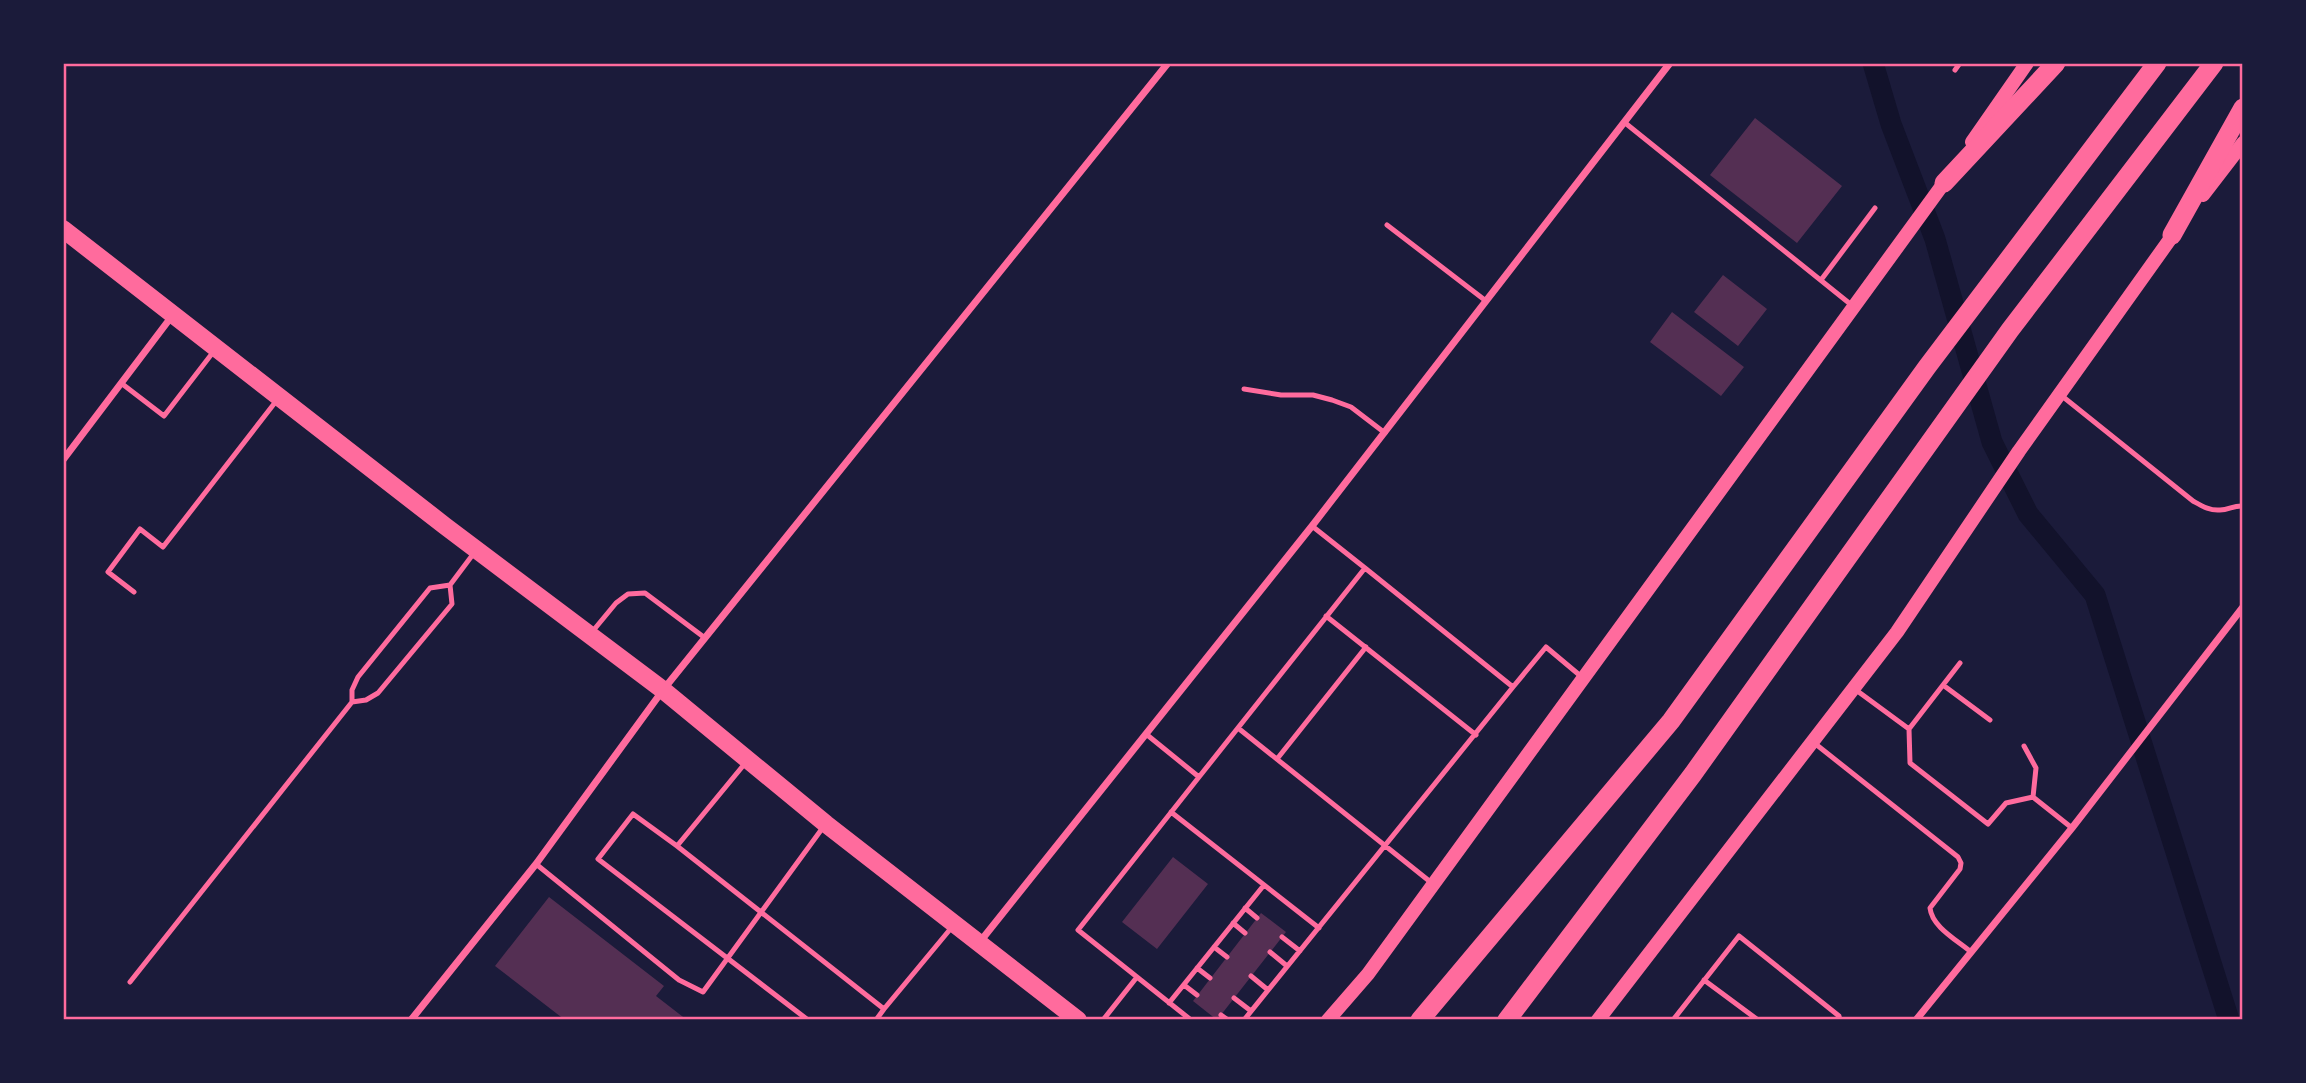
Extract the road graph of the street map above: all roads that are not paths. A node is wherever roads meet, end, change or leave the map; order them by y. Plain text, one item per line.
1 (1168, 63) edge
2 (1670, 63) edge
3 (1960, 63) edge
4 (2027, 63) edge
5 (2056, 63) edge
6 (2157, 63) edge
7 (2214, 63) edge
8 (1955, 70) dead end
9 (2243, 108) edge
10 (1625, 122) junction
11 (2243, 143) edge
12 (1944, 183) junction
13 (1875, 208) dead end
14 (1387, 225) dead end
15 (63, 229) edge
16 (2172, 235) junction
17 (1821, 280) junction
18 (1486, 301) junction
19 (1854, 307) junction
20 (173, 315) junction
21 (216, 349) junction
22 (121, 383) junction
23 (1244, 389) dead end
24 (2059, 394) junction
25 (279, 398) junction
26 (1385, 433) junction
27 (63, 460) edge
28 (2243, 506) edge
29 (1312, 526) junction
30 (477, 550) junction
31 (1364, 568) junction
32 (450, 585) junction
33 (134, 592) dead end
34 (2243, 607) edge
35 (1326, 616) junction
36 (590, 635) junction
37 (705, 638) junction
38 (1366, 647) junction
39 (1960, 663) dead end
40 (1583, 678) junction
41 (1943, 685) junction
42 (1513, 687) junction
43 (1854, 688) junction
44 (663, 690) junction
45 (352, 702) junction
46 (1990, 720) dead end
47 (1238, 728) junction
48 (1909, 729) junction
49 (1146, 734) junction
50 (1476, 735) junction
51 (1812, 742) junction
52 (2024, 746) dead end
53 (1277, 759) junction
54 (748, 760) junction
55 (1199, 777) junction
56 (2033, 797) junction
57 (1171, 812) junction
58 (826, 824) junction
59 (2072, 828) junction
60 (677, 846) junction
61 (1386, 846) junction
62 (536, 864) junction
63 (1433, 884) junction
64 (1264, 885) junction
65 (1245, 908) junction
66 (762, 912) junction
67 (1257, 918) dead end
68 (1233, 923) junction
69 (954, 924) junction
70 (1319, 928) junction
71 (1245, 933) dead end
72 (1282, 937) dead end
73 (979, 943) junction
74 (1214, 947) junction
75 (1300, 951) junction
76 (1270, 952) dead end
77 (1971, 952) junction
78 (1227, 957) dead end
79 (728, 958) junction
80 (1287, 966) junction
81 (1197, 968) junction
82 (1251, 976) dead end
83 (1137, 977) junction
84 (1210, 978) dead end
85 (1704, 980) junction
86 (130, 982) dead end
87 (1184, 985) junction
88 (1268, 990) junction
89 (1197, 995) dead end
90 (1234, 998) dead end
91 (1169, 1003) junction
92 (884, 1009) junction
93 (1251, 1011) junction
94 (1221, 1015) dead end
95 (411, 1020) edge
96 (808, 1020) edge
97 (876, 1020) edge
98 (1078, 1020) edge
99 (1103, 1020) edge
100 (1191, 1020) edge
101 (1228, 1020) edge
102 (1244, 1020) edge
103 (1328, 1020) edge
104 (1420, 1020) edge
105 (1507, 1020) edge
106 (1598, 1020) edge
107 (1673, 1020) edge
108 (1758, 1020) edge
109 (1840, 1020) edge
110 (1916, 1020) edge

1 - 37 street
2 - 10 street
3 - 8 lane
4 - 12 main road
5 - 12 highway
6 - 104 highway
7 - 105 highway
9 - 16 highway
10 - 17 lane
10 - 18 street
11 - 16 main road
12 - 19 main road
13 - 17 lane
14 - 18 lane
15 - 20 main road
16 - 24 main road
17 - 19 lane
18 - 26 street
19 - 40 main road
20 - 21 main road
20 - 22 street
21 - 22 lane
21 - 25 main road
22 - 27 street
23 - 26 lane
24 - 28 lane
24 - 43 main road
25 - 30 main road
25 - 33 lane
26 - 29 street
29 - 31 lane
29 - 49 street
30 - 32 lane
30 - 36 main road
31 - 35 lane
31 - 42 lane
32 - 45 lane
32 - 45 lane
34 - 59 street
35 - 38 lane
35 - 47 lane
36 - 37 lane
36 - 44 main road
37 - 44 street
38 - 50 lane
38 - 53 lane
39 - 41 lane
40 - 42 lane
40 - 63 main road
41 - 46 lane
41 - 48 lane
42 - 50 lane
43 - 48 lane
43 - 51 main road
44 - 54 main road
44 - 62 street
45 - 86 lane
47 - 53 lane
47 - 55 lane
48 - 56 lane
49 - 55 lane
49 - 73 street
50 - 61 lane
51 - 77 lane
51 - 106 main road
52 - 56 lane
53 - 61 lane
54 - 58 main road
54 - 60 lane
55 - 57 lane
56 - 59 lane
57 - 64 lane
57 - 83 lane
58 - 66 lane
58 - 69 main road
59 - 77 street
60 - 66 lane
60 - 79 lane
61 - 63 lane
61 - 70 lane
62 - 79 lane
62 - 95 street
63 - 103 main road
64 - 65 lane
64 - 70 lane
65 - 67 lane
65 - 68 lane
66 - 79 lane
66 - 92 lane
68 - 71 lane
68 - 74 lane
69 - 73 main road
69 - 92 lane
70 - 75 lane
72 - 75 lane
73 - 98 main road
74 - 78 lane
74 - 81 lane
75 - 80 lane
76 - 80 lane
77 - 110 street
79 - 96 lane
80 - 88 lane
81 - 84 lane
81 - 87 lane
82 - 88 lane
83 - 91 lane
83 - 99 lane
85 - 107 lane
85 - 108 lane
85 - 109 lane
87 - 89 lane
87 - 91 lane
88 - 93 lane
90 - 93 lane
91 - 100 lane
92 - 97 lane
93 - 102 lane
94 - 101 lane

